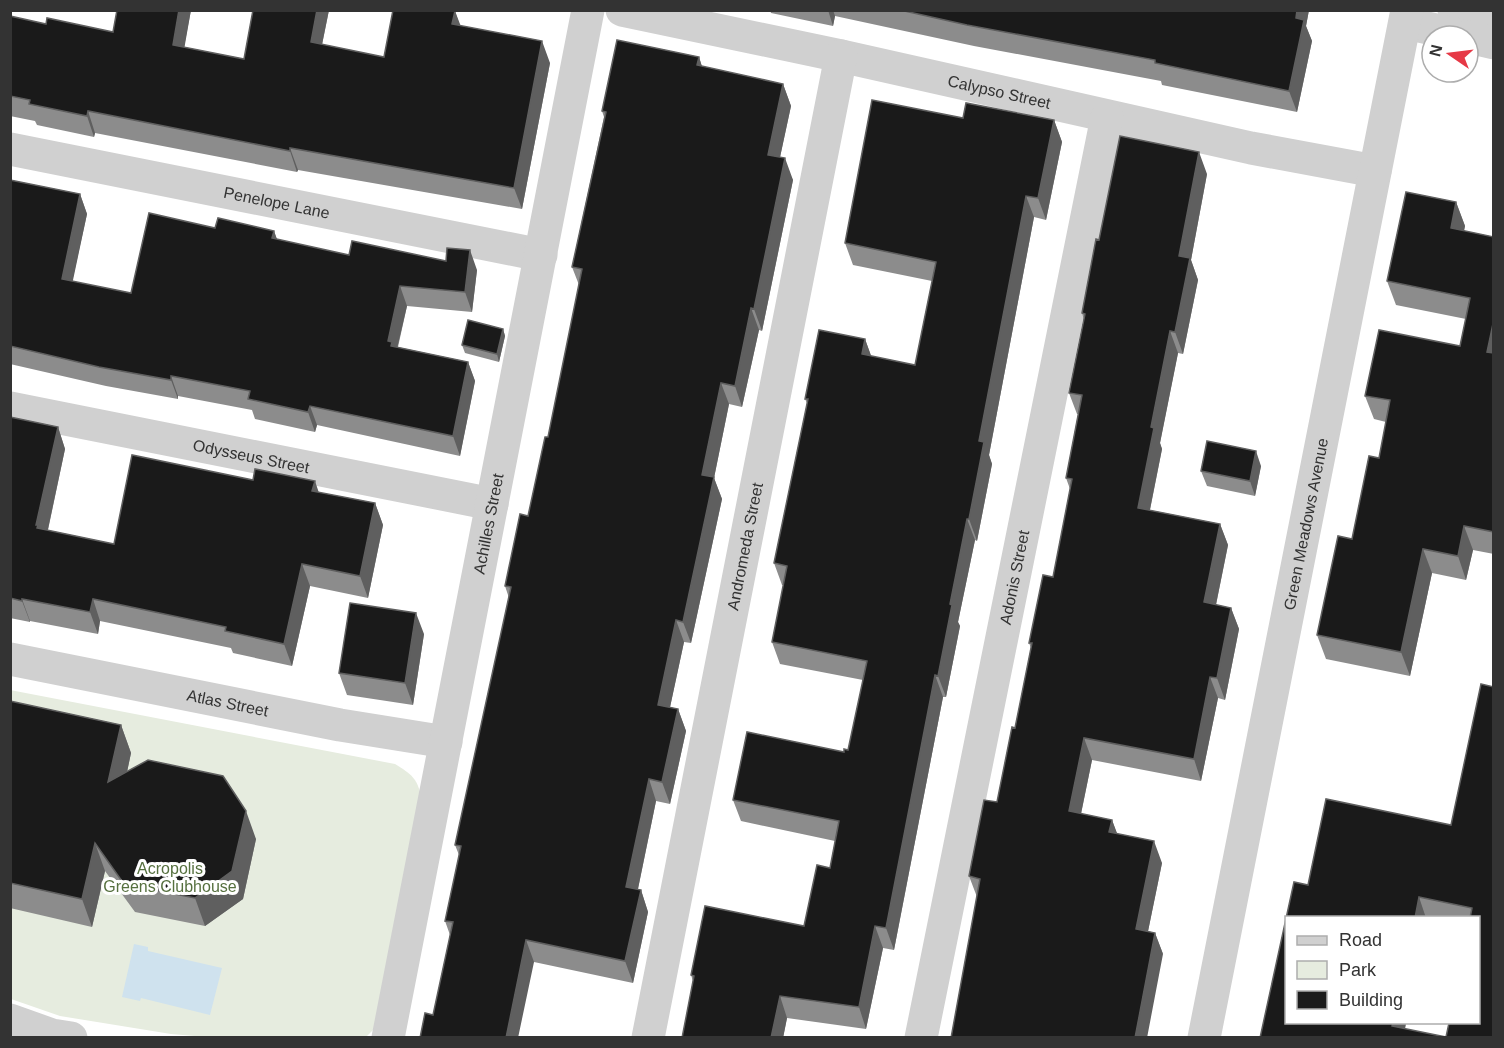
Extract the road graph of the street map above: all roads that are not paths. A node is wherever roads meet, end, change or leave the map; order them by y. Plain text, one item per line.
1 (588, 10) edge
2 (622, 10) edge
3 (1454, 10) edge
4 (1406, 17) edge
5 (1494, 19) edge
6 (1428, 24) edge
7 (841, 56) junction
8 (1107, 117) junction
9 (10, 149) edge
10 (1375, 171) junction
11 (541, 255) junction
12 (10, 408) edge
13 (492, 504) junction
14 (10, 659) edge
15 (446, 742) junction
16 (10, 1020) edge
17 (71, 1038) edge
18 (388, 1038) edge
19 (648, 1038) edge
20 (921, 1038) edge
21 (1204, 1038) edge

1 - 11 street, Achilles Street
2 - 7 street, Calypso Street
3 - 5 street
4 - 6 street
4 - 10 street, Green Meadows Avenue
7 - 8 street, Calypso Street
7 - 19 street, Andromeda Street
8 - 10 street, Calypso Street
8 - 20 street, Adonis Street
9 - 11 street, Penelope Lane
10 - 21 street, Green Meadows Avenue
11 - 13 street, Achilles Street
12 - 13 street, Odysseus Street
13 - 15 street, Achilles Street
14 - 15 street, Atlas Street
15 - 18 street, Achilles Street
16 - 17 street

